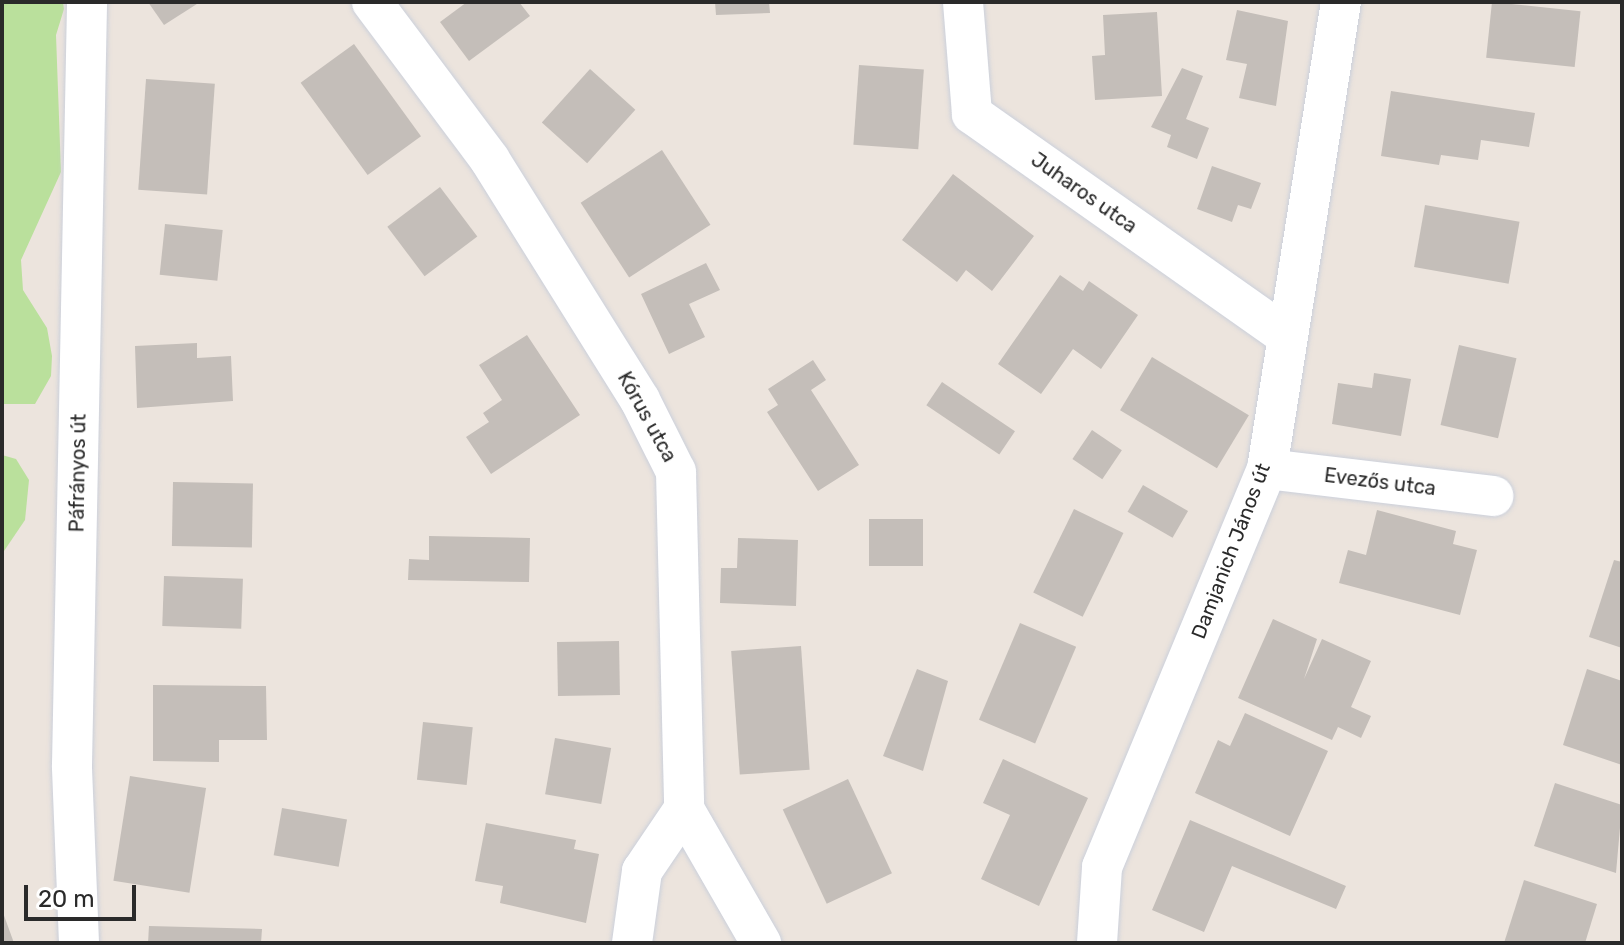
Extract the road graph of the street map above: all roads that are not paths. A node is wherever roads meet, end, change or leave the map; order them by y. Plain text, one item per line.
1 (87, 2) edge
2 (372, 2) edge
3 (963, 2) edge
4 (1341, 2) edge
5 (1287, 336) junction
6 (1267, 469) junction
7 (1493, 496) dead end
8 (684, 809) junction
9 (79, 943) edge
10 (632, 943) edge
11 (761, 943) edge
12 (1097, 943) edge

1 - 9 street, Páfrányos út
2 - 8 street, Kórus utca
3 - 5 street, Juharos utca
4 - 5 street, Damjanich János út
5 - 6 street, Damjanich János út
6 - 7 street, Evezős utca
6 - 12 street, Damjanich János út
8 - 10 street
8 - 11 street

